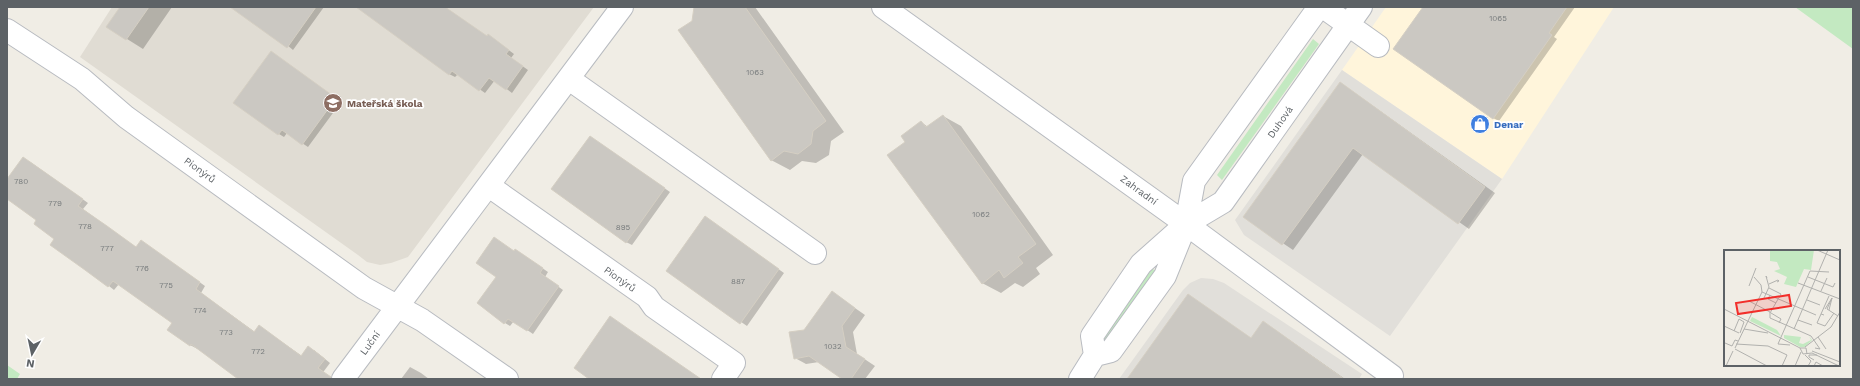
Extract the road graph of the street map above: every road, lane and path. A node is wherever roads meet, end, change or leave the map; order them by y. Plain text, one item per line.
1 (622, 7) edge
2 (882, 7) edge
3 (1319, 7) edge
4 (1323, 7) edge
5 (1361, 7) edge
6 (1349, 25) junction
7 (7, 30) edge
8 (1378, 46) dead end
9 (569, 79) junction
10 (488, 186) junction
11 (1186, 224) junction
12 (815, 253) dead end
13 (396, 306) junction
14 (1392, 376) dead end
15 (343, 379) edge
16 (507, 379) edge
17 (723, 379) edge
18 (1080, 379) edge

1 - 9 street
2 - 11 street, Zahradní
3 - 11 street
4 - 6 street
5 - 6 street, Duhová
6 - 8 street
6 - 11 street, Duhová
7 - 13 street, Pionýrů
9 - 10 street
9 - 12 street
10 - 13 street
10 - 17 street, Pionýrů
11 - 14 street, Zahradní
11 - 18 street, Duhová
13 - 15 street, Luční
13 - 16 street, Pionýrů

